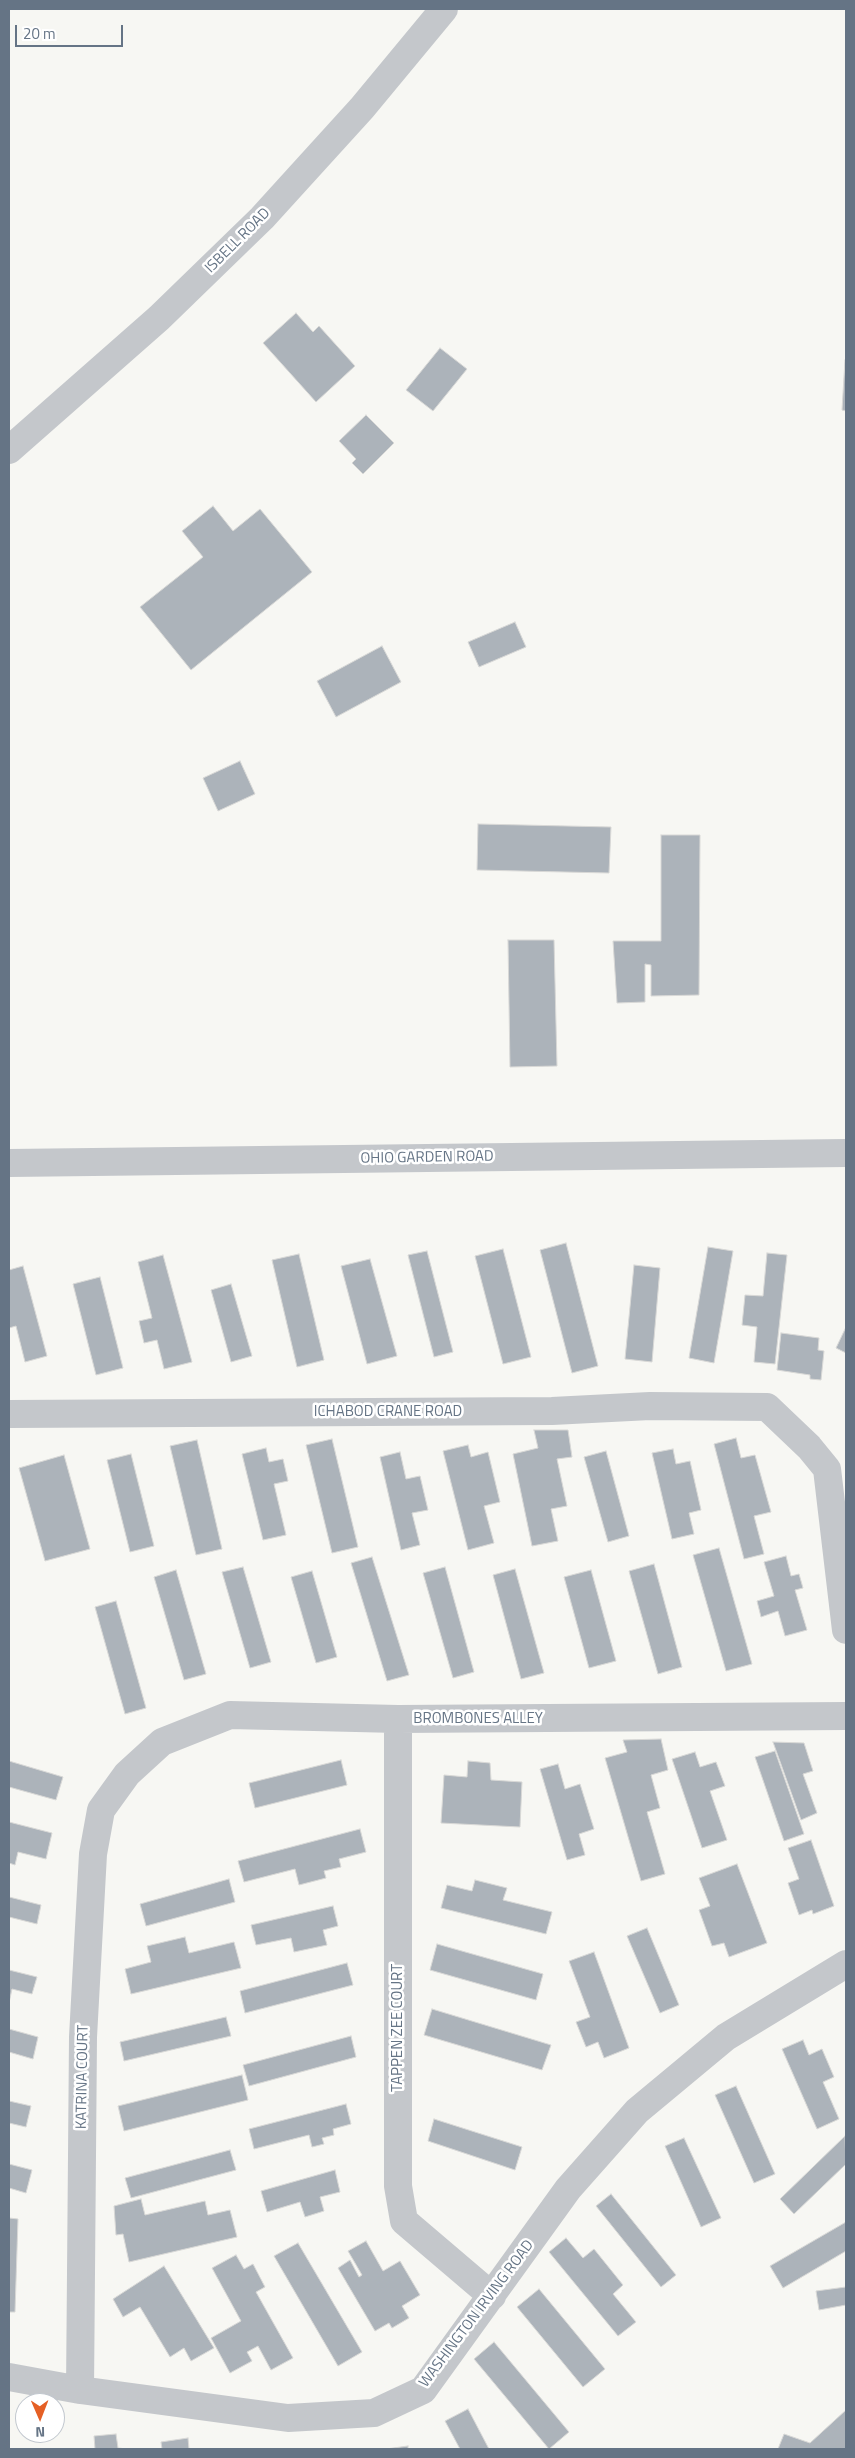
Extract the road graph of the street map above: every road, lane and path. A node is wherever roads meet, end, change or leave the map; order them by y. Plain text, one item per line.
1 (444, 9) edge
2 (9, 450) edge
3 (846, 1154) edge
4 (9, 1163) edge
5 (9, 1414) edge
6 (846, 1630) edge
7 (846, 1716) edge
8 (398, 1719) junction
9 (127, 1774) joint
10 (846, 1964) edge
11 (492, 2296) junction
12 (9, 2377) edge
13 (80, 2390) junction

1 - 2 street, ISBELL ROAD
3 - 4 street, OHIO GARDEN ROAD
5 - 6 street, ICHABOD CRANE ROAD
7 - 8 street, BROMBONES ALLEY
8 - 9 street, BROMBONES ALLEY
8 - 11 street, TAPPEN ZEE COURT
9 - 13 street, KATRINA COURT
10 - 11 street, WASHINGTON IRVING ROAD
11 - 13 street, WASHINGTON IRVING ROAD
12 - 13 street, WASHINGTON IRVING ROAD

